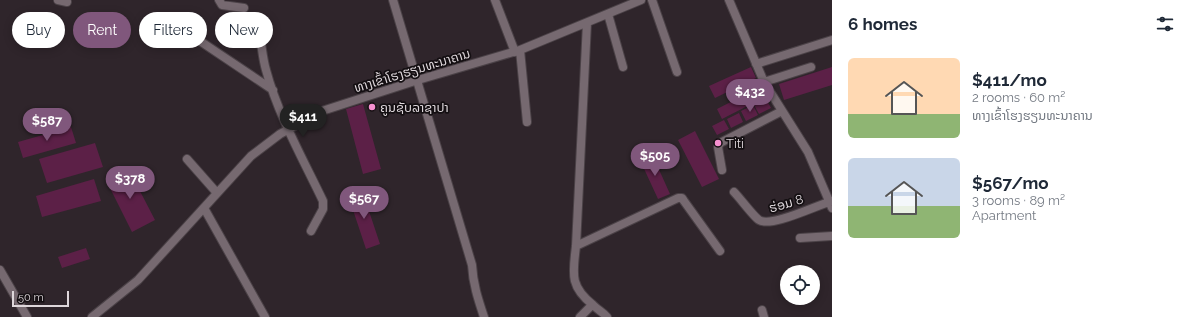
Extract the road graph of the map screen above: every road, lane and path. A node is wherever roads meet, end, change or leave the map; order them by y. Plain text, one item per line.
1 (58, 0) edge
2 (219, 0) edge
3 (392, 0) edge
4 (495, 0) edge
5 (652, 0) edge
6 (728, 0) edge
7 (638, 1) edge
8 (67, 2) dead end
9 (244, 8) dead end
10 (608, 14) junction
11 (587, 23) junction
12 (832, 40) edge
13 (207, 46) edge
14 (262, 48) edge
15 (518, 51) junction
16 (756, 64) junction
17 (623, 67) dead end
18 (811, 67) dead end
19 (677, 72) dead end
20 (418, 80) junction
21 (764, 82) junction
22 (273, 90) junction
23 (782, 111) junction
24 (527, 122) dead end
25 (288, 129) junction
26 (187, 159) dead end
27 (722, 170) dead end
28 (734, 192) dead end
29 (217, 193) junction
30 (831, 204) edge
31 (204, 208) junction
32 (311, 231) dead end
33 (832, 236) edge
34 (800, 238) dead end
35 (576, 246) junction
36 (720, 251) dead end
37 (0, 270) edge
38 (592, 305) junction
39 (27, 317) edge
40 (92, 317) edge
41 (265, 317) edge
42 (484, 317) edge
43 (580, 317) edge
44 (607, 317) edge

1 - 8 street
2 - 9 street
3 - 20 street
4 - 15 street
5 - 19 street
6 - 16 street
7 - 10 street, ທາງເຂົ້າໂຮງຮຽນທະນາຄານ
10 - 11 street, ທາງເຂົ້າໂຮງຮຽນທະນາຄານ
10 - 17 street
11 - 15 street, ທາງເຂົ້າໂຮງຮຽນທະນາຄານ
11 - 35 street
12 - 16 street
13 - 22 street
14 - 22 street
15 - 20 street, ທາງເຂົ້າໂຮງຮຽນທະນາຄານ
15 - 24 street
16 - 21 street
18 - 21 street
20 - 25 street, ທາງເຂົ້າໂຮງຮຽນທະນາຄານ
20 - 42 street
21 - 23 street
22 - 25 street
23 - 27 street
23 - 30 street
25 - 29 street, ທາງເຂົ້າໂຮງຮຽນທະນາຄານ
25 - 32 street
26 - 29 street
28 - 30 street, ຮ່ອມ 8
29 - 31 street, ທາງເຂົ້າໂຮງຮຽນທະນາຄານ
31 - 40 street, ທາງເຂົ້າໂຮງຮຽນທະນາຄານ
31 - 41 street
33 - 34 street
35 - 36 street
35 - 38 street
37 - 39 street
38 - 43 street
38 - 44 street

